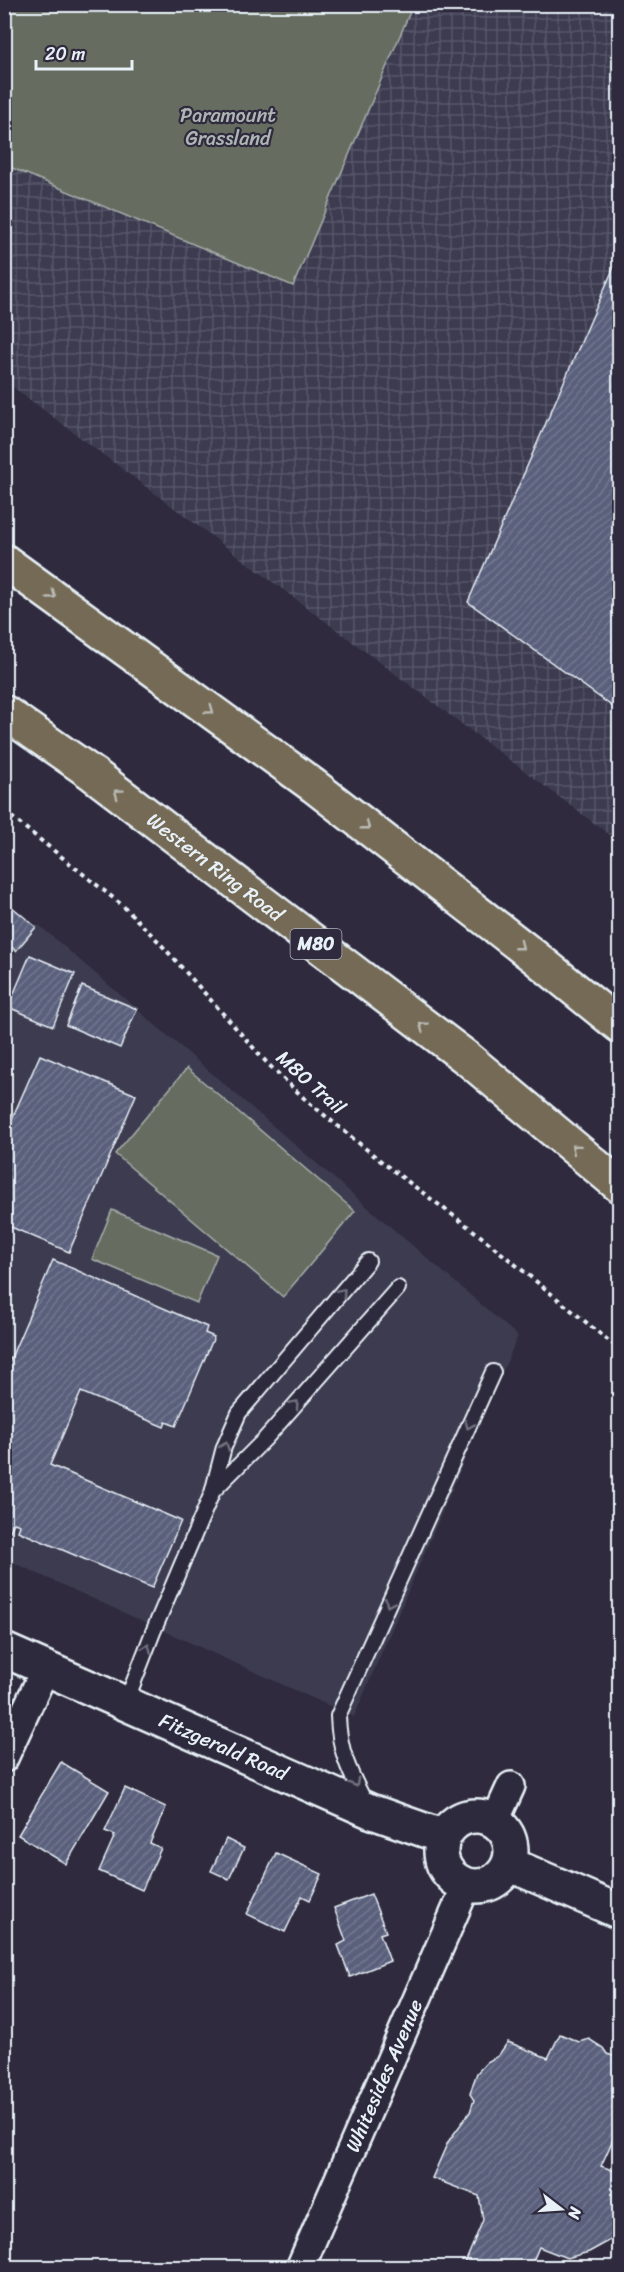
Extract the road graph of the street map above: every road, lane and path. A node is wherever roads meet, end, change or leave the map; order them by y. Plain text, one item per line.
1 (4, 561) edge
2 (4, 712) edge
3 (4, 812) edge
4 (620, 1026) edge
5 (620, 1186) edge
6 (368, 1261) dead end
7 (398, 1287) dead end
8 (620, 1350) edge
9 (493, 1372) dead end
10 (212, 1493) junction
11 (4, 1650) edge
12 (46, 1667) junction
13 (126, 1702) junction
14 (4, 1758) edge
15 (511, 1786) dead end
16 (370, 1811) junction
17 (495, 1821) junction
18 (444, 1837) junction
19 (509, 1863) junction
20 (466, 1884) junction
21 (620, 1912) edge
22 (300, 2268) edge

1 -> 4 highway
5 -> 2 highway, Western Ring Road / M80
3 - 8 path, M80 Trail
10 -> 6 lane
10 -> 7 lane
9 -> 16 lane
13 -> 10 lane
11 - 12 street, Fitzgerald Road
12 - 13 street, Fitzgerald Road
12 - 14 street
13 - 16 street, Fitzgerald Road
15 - 17 street
16 - 18 street, Fitzgerald Road
17 - 18 street
17 - 19 street
18 - 20 street
19 - 20 street
19 - 21 street
20 - 22 street, Whitesides Avenue

